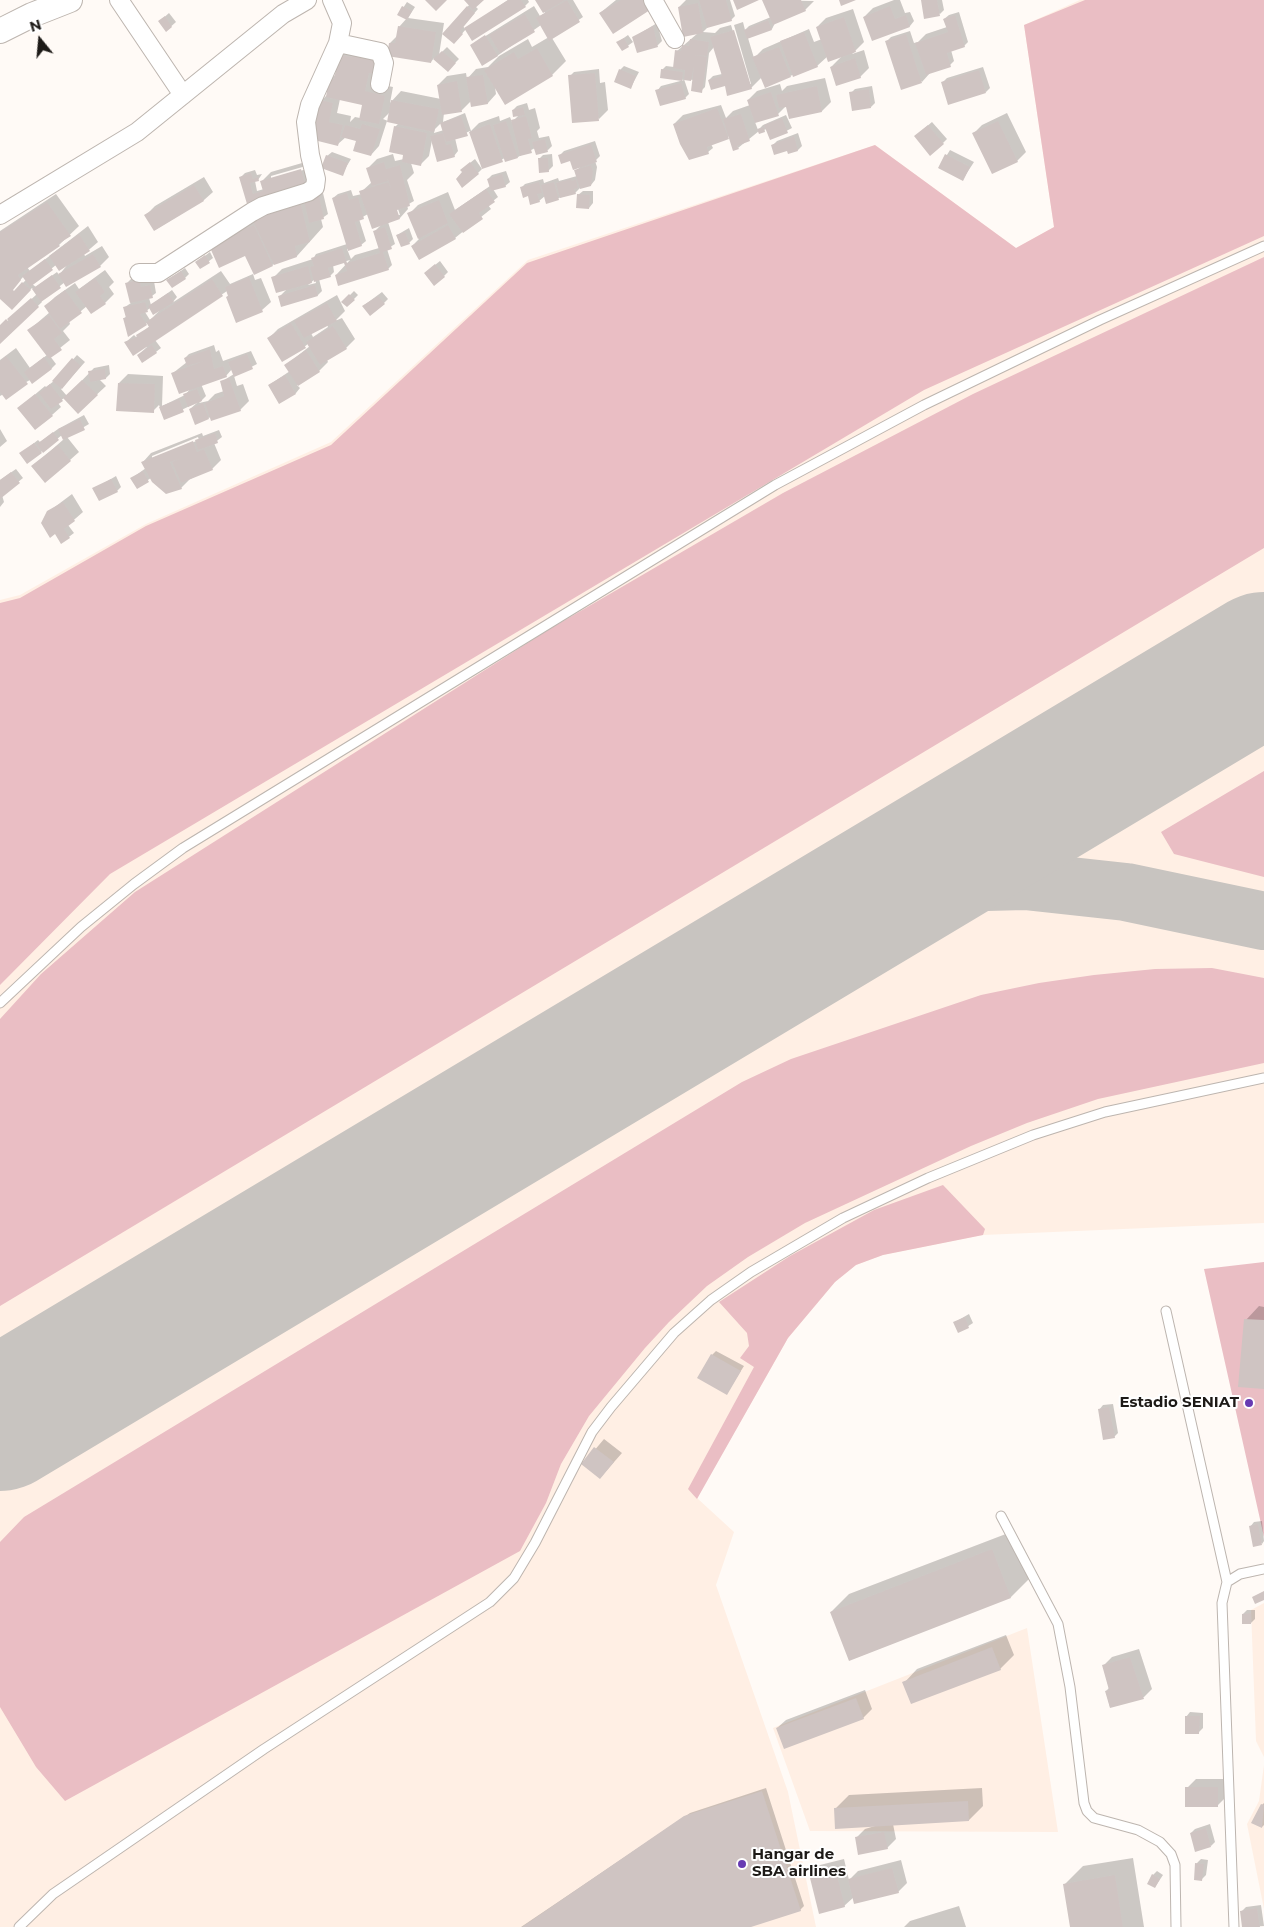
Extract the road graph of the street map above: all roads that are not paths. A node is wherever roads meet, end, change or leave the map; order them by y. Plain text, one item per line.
1 (70, 0) edge
2 (119, 0) edge
3 (307, 0) edge
4 (332, 0) edge
5 (653, 0) edge
6 (0, 31) edge
7 (675, 39) dead end
8 (338, 43) junction
9 (380, 84) dead end
10 (183, 95) junction
11 (0, 215) edge
12 (1264, 246) edge
13 (139, 273) dead end
14 (0, 1003) edge
15 (1264, 1078) edge
16 (1166, 1311) dead end
17 (1001, 1516) dead end
18 (1264, 1570) edge
19 (1227, 1582) junction
20 (19, 1927) edge
21 (1176, 1927) edge
22 (1234, 1927) edge

1 - 6 street
2 - 10 street
3 - 10 street
4 - 8 street
5 - 7 street
8 - 9 street
8 - 13 street
10 - 11 street
12 - 14 lane
15 - 20 lane
16 - 19 lane
17 - 21 lane
18 - 19 lane
19 - 22 lane

